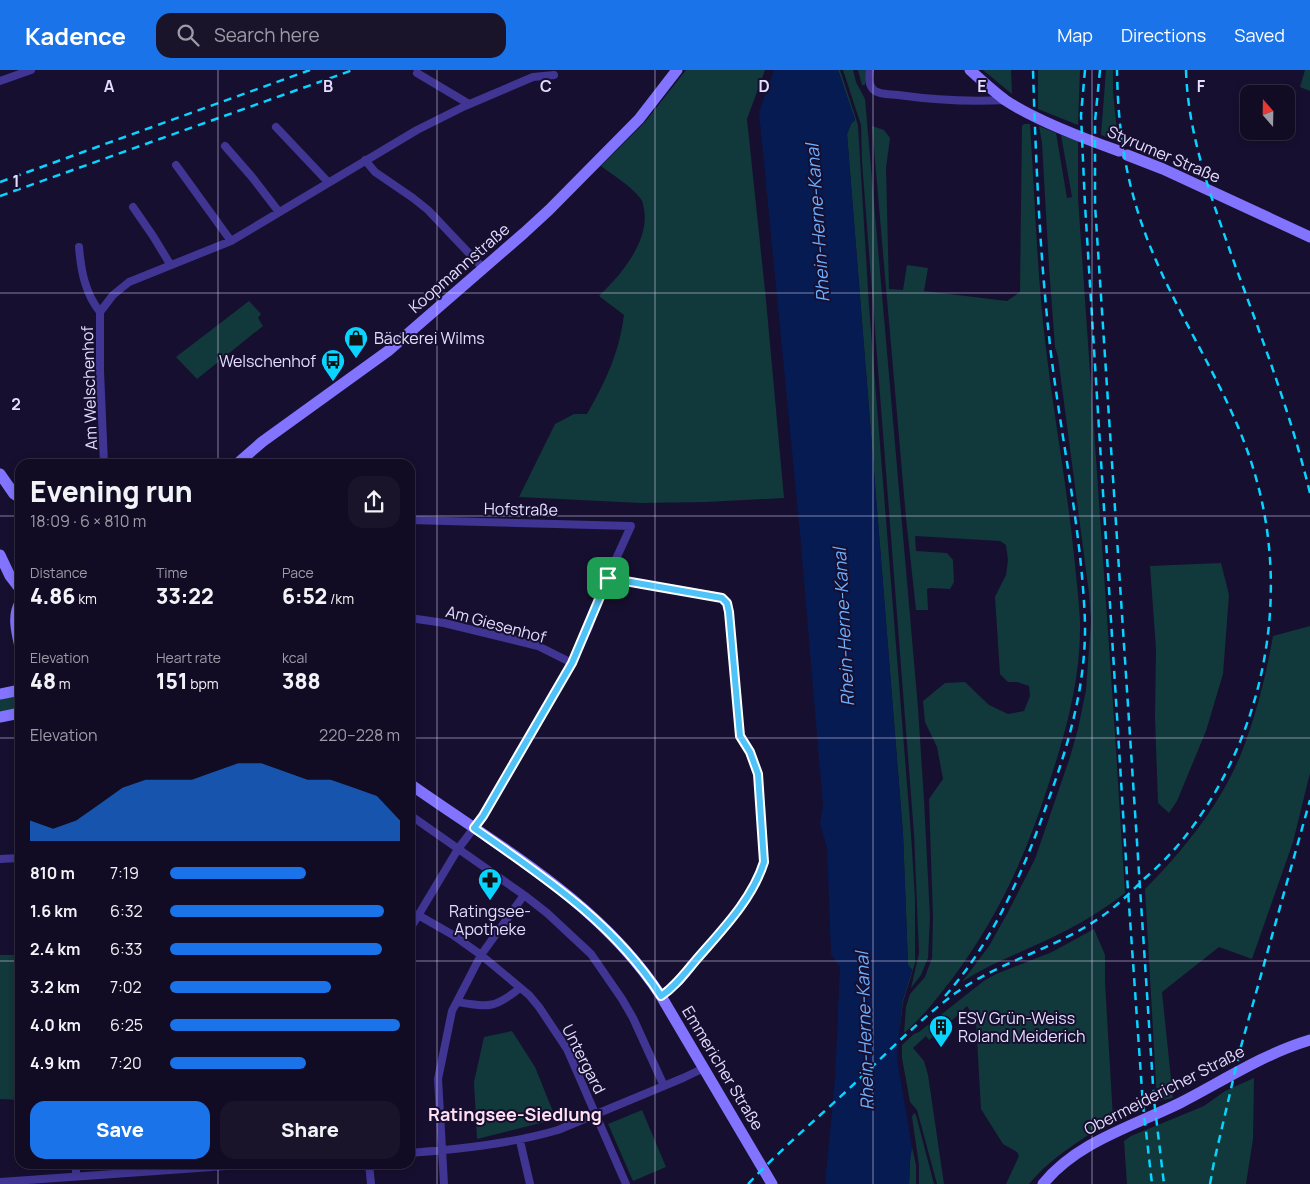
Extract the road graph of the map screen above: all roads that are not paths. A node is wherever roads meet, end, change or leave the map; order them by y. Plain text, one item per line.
1 (31, 70) edge
2 (677, 70) edge
3 (870, 70) edge
4 (970, 70) edge
5 (417, 73) dead end
6 (554, 75) dead end
7 (0, 81) edge
8 (1006, 100) junction
9 (469, 104) junction
10 (276, 127) dead end
11 (225, 146) dead end
12 (365, 160) junction
13 (176, 165) dead end
14 (328, 182) junction
15 (133, 208) dead end
16 (279, 212) junction
17 (1310, 237) edge
18 (231, 241) junction
19 (79, 247) dead end
20 (170, 264) junction
21 (482, 268) junction
22 (100, 312) junction
23 (104, 459) edge
24 (243, 459) edge
25 (0, 474) edge
26 (15, 495) edge
27 (415, 520) edge
28 (0, 555) edge
29 (608, 578) junction
30 (15, 582) edge
31 (415, 619) edge
32 (572, 663) junction
33 (15, 691) edge
34 (0, 694) edge
35 (15, 714) edge
36 (0, 717) edge
37 (415, 787) edge
38 (415, 819) edge
39 (474, 828) junction
40 (458, 849) junction
41 (15, 858) edge
42 (0, 859) edge
43 (524, 895) junction
44 (418, 915) junction
45 (415, 920) edge
46 (481, 955) junction
47 (520, 988) junction
48 (661, 996) junction
49 (457, 1002) junction
50 (1310, 1040) edge
51 (704, 1068) junction
52 (664, 1086) junction
53 (596, 1114) junction
54 (520, 1141) junction
55 (442, 1150) junction
56 (415, 1153) edge
57 (76, 1169) edge
58 (185, 1169) edge
59 (369, 1169) edge
60 (76, 1176) junction
61 (0, 1182) edge
62 (370, 1184) edge
63 (444, 1184) edge
64 (530, 1184) edge
65 (626, 1184) edge
66 (772, 1184) edge
67 (1043, 1184) edge

1 - 7 street
2 - 21 street, Koopmannstraße
3 - 8 street
4 - 8 street, Styrumer Straße
5 - 9 street
6 - 9 street, Am Welschenhof
8 - 17 street, Styrumer Straße
9 - 12 street, Am Welschenhof
10 - 14 street
11 - 16 street
12 - 14 street, Am Welschenhof
12 - 21 street
13 - 18 street
14 - 16 street, Am Welschenhof
15 - 20 street
16 - 18 street, Am Welschenhof
18 - 20 street, Am Welschenhof
19 - 22 street, Am Welschenhof
20 - 22 street, Am Welschenhof
21 - 24 street, Koopmannstraße
22 - 23 street, Am Welschenhof
25 - 26 street
27 - 29 street, Hofstraße
28 - 30 street
29 - 32 street
29 - 48 street
31 - 32 street, Am Giesenhof
32 - 39 street
33 - 34 street
35 - 36 street
37 - 39 street, Emmericher Straße
38 - 40 street
39 - 40 street
39 - 48 street, Emmericher Straße
40 - 43 street
40 - 44 street
41 - 42 street
43 - 46 street
43 - 52 street
44 - 45 street
44 - 46 street, Untergard
46 - 47 street, Untergard
46 - 49 street
47 - 49 street
47 - 53 street, Untergard
48 - 51 street, Emmericher Straße
49 - 55 street
50 - 67 street, Obermeidericher Straße
51 - 52 street
51 - 66 street, Emmericher Straße
52 - 53 street
53 - 54 street
53 - 65 street, Untergard
54 - 55 street
54 - 64 street
55 - 56 street
55 - 63 street
57 - 60 street
58 - 60 street
59 - 62 street
60 - 61 street

